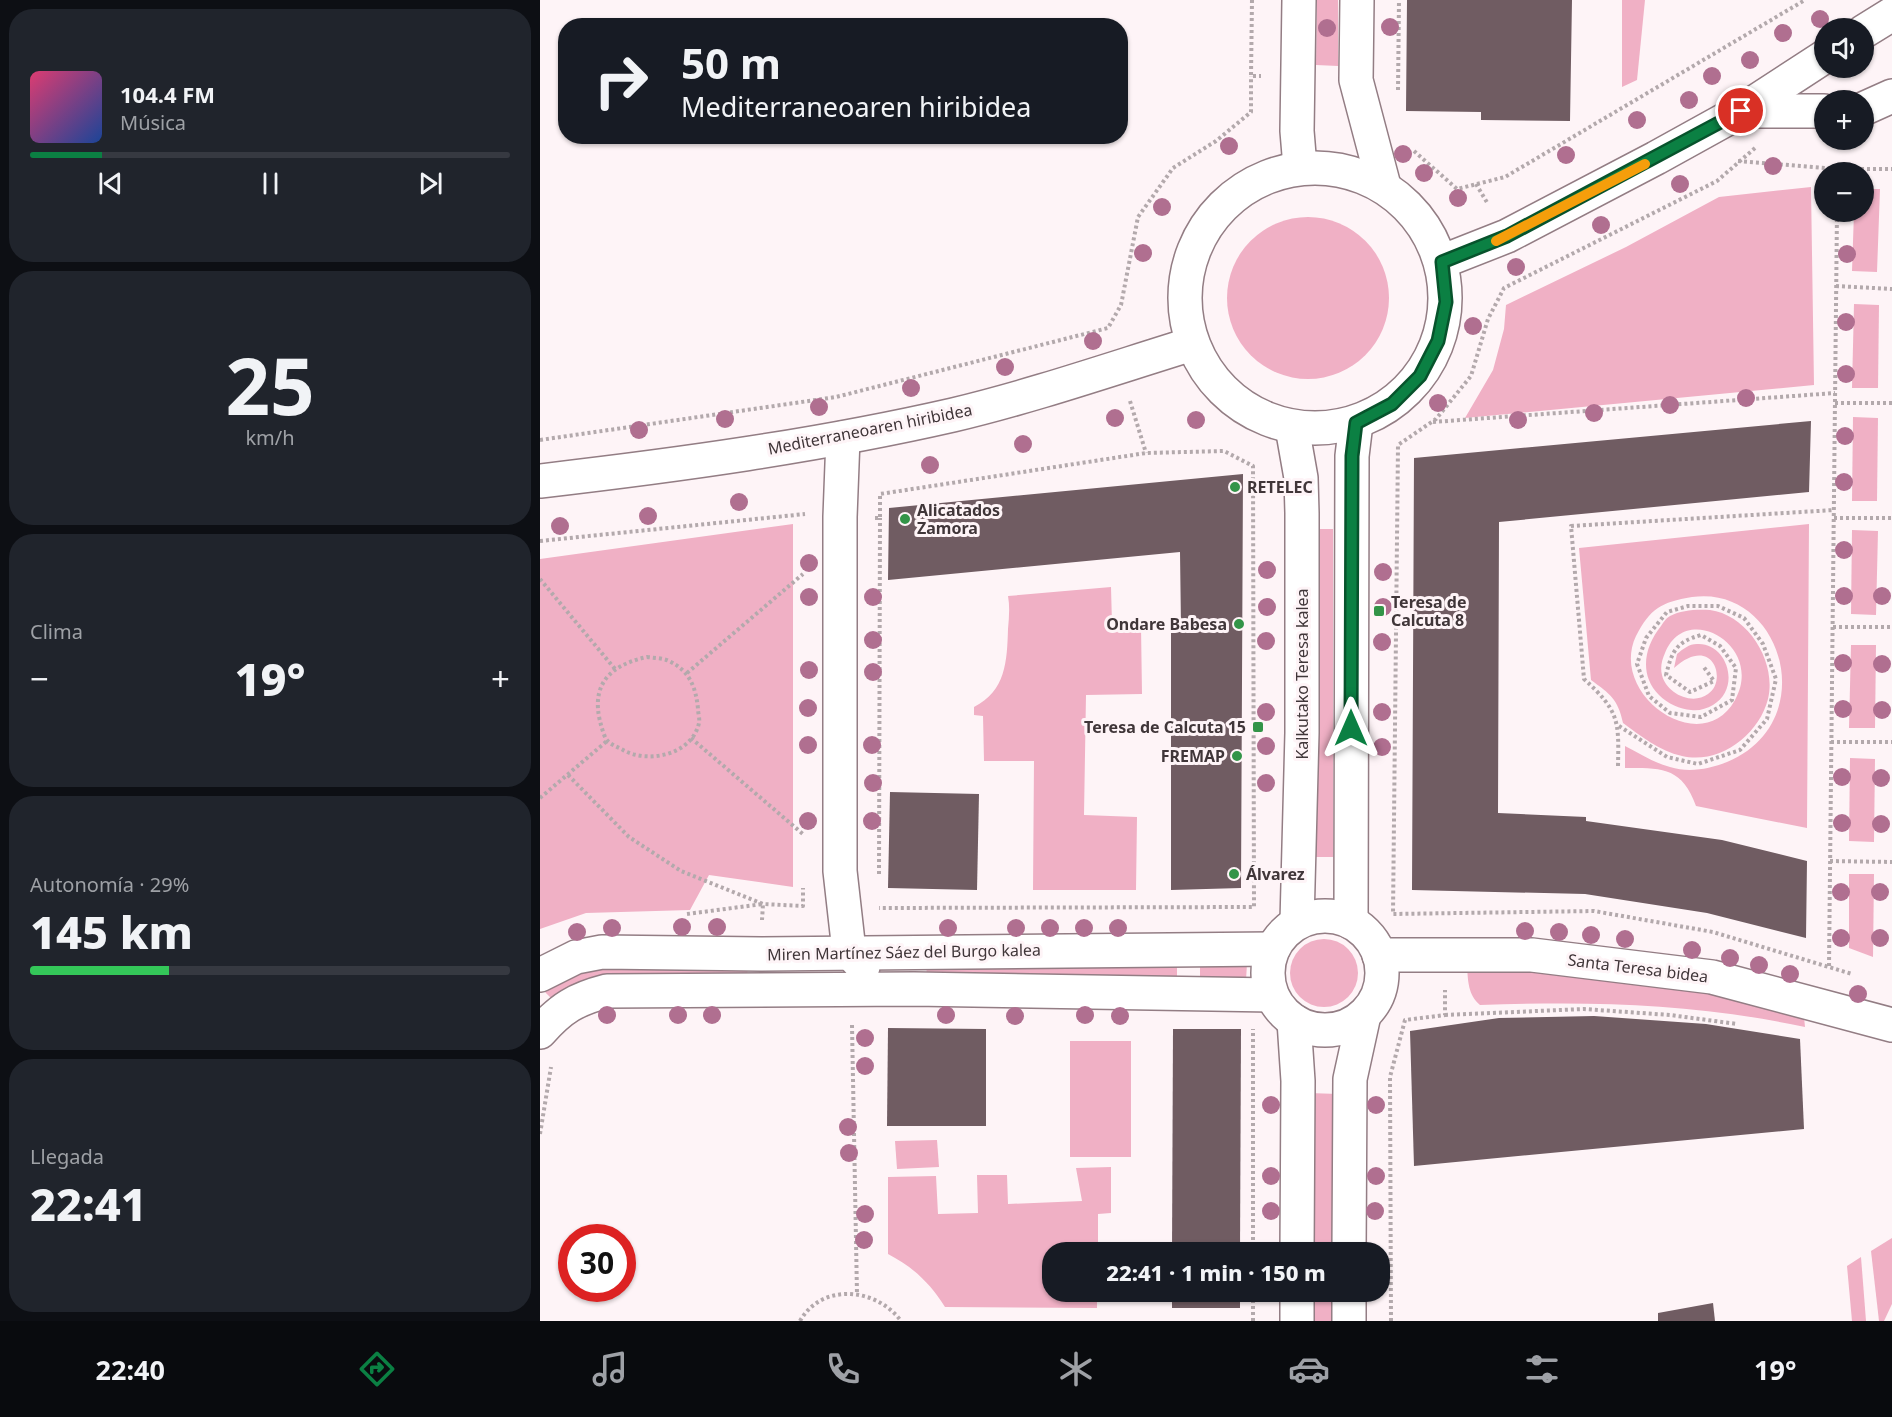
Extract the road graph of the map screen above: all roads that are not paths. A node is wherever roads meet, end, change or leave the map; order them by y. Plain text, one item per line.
1 (1299, 0) edge
2 (1357, 0) edge
3 (1892, 14) edge
4 (1874, 25) edge
5 (1814, 64) edge
6 (1892, 96) edge
7 (1874, 104) edge
8 (1741, 111) junction
9 (1814, 111) edge
10 (1300, 167) junction
11 (1384, 186) junction
12 (1442, 262) junction
13 (1192, 344) junction
14 (1356, 423) junction
15 (1292, 427) junction
16 (843, 438) junction
17 (540, 481) edge
18 (1298, 922) junction
19 (1351, 922) junction
20 (1273, 949) junction
21 (849, 951) junction
22 (1378, 955) junction
23 (540, 975) edge
24 (880, 988) junction
25 (1272, 995) junction
26 (1364, 1015) junction
27 (1294, 1021) junction
28 (1892, 1025) edge
29 (548, 1037) edge
30 (1297, 1242) edge
31 (1349, 1242) edge
32 (1297, 1302) edge
33 (1349, 1302) edge
34 (1297, 1321) edge
35 (1349, 1321) edge

1 - 10 street
2 - 11 street
3 - 4 street
5 - 8 street
6 - 7 street
8 - 9 street
8 - 12 street
10 - 11 street
10 - 13 street
11 - 12 street
12 - 14 street
13 - 15 street
13 - 16 street, Mediterraneoaren hiribidea
14 - 15 street
14 - 19 street
15 - 18 street, Kalkutako Teresa kalea
16 - 17 street, Mediterraneoaren hiribidea
16 - 21 street
18 - 19 street
18 - 20 street
19 - 22 street
20 - 21 street, Miren Martínez Sáez del Burgo kalea
20 - 25 street
21 - 23 street, Miren Martínez Sáez del Burgo kalea
21 - 24 street
22 - 26 street
22 - 28 street, Santa Teresa bidea
24 - 25 street
24 - 29 street
25 - 27 street
26 - 27 street
26 - 31 street
27 - 30 street
32 - 34 street
33 - 35 street

